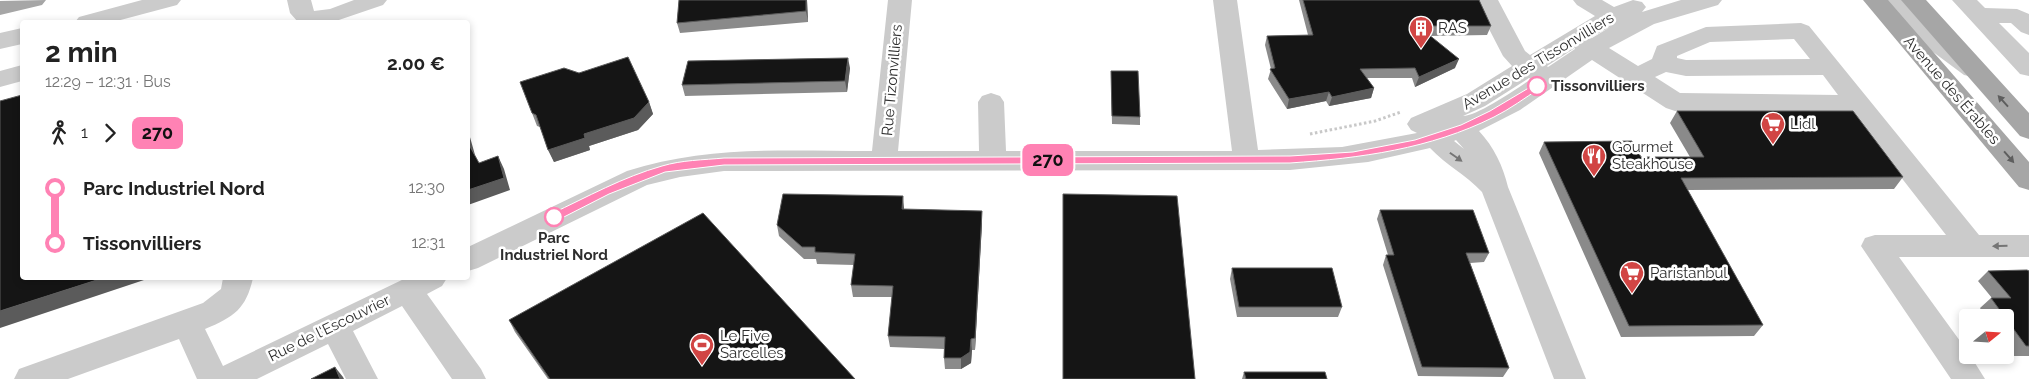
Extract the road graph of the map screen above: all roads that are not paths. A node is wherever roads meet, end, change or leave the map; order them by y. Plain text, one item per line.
1 (34, 0) edge
2 (170, 0) edge
3 (299, 0) edge
4 (375, 0) edge
5 (900, 0) edge
6 (1225, 0) edge
7 (1486, 0) edge
8 (1585, 0) edge
9 (1654, 0) edge
10 (1710, 0) edge
11 (1875, 0) edge
12 (1893, 0) edge
13 (1913, 0) edge
14 (1971, 7) edge
15 (0, 8) edge
16 (95, 20) edge
17 (1622, 21) junction
18 (2029, 27) edge
19 (20, 36) edge
20 (0, 41) edge
21 (1584, 43) junction
22 (1664, 64) junction
23 (1830, 68) junction
24 (2029, 68) edge
25 (1976, 71) junction
26 (1538, 72) junction
27 (20, 74) edge
28 (1636, 76) junction
29 (0, 79) edge
30 (991, 102) dead end
31 (1859, 104) junction
32 (1441, 126) junction
33 (2029, 130) edge
34 (1246, 158) junction
35 (993, 160) junction
36 (884, 161) junction
37 (2029, 180) edge
38 (1971, 246) junction
39 (2029, 246) edge
40 (470, 259) edge
41 (238, 280) edge
42 (420, 284) edge
43 (187, 323) junction
44 (334, 326) junction
45 (30, 379) edge
46 (213, 379) edge
47 (227, 379) edge
48 (362, 379) edge
49 (470, 379) edge
50 (1570, 379) edge
51 (1969, 379) edge

1 - 15 main road
2 - 16 street
3 - 4 street
5 - 36 street, Rue Tizonvilliers
6 - 34 street
7 - 26 street
8 - 17 street
9 - 17 street, Avenue des Tissonvilliers
10 - 17 street, Avenue des Tissonvilliers
11 -> 37 main road, Avenue des Érables
12 - 25 street
13 - 25 main road, Avenue des Érables
14 - 18 street
14 - 24 street
17 - 21 street, Avenue des Tissonvilliers
19 - 20 street
21 - 26 street, Avenue des Tissonvilliers
21 - 28 street
22 - 23 street
22 - 23 street
22 - 28 street
23 - 31 street
33 -> 25 main road, Avenue des Érables
26 - 32 street, Avenue des Tissonvilliers
27 - 29 street
28 - 31 street
30 - 35 street
31 - 38 street
32 - 34 street, Avenue des Tissonvilliers
32 - 50 street
34 - 35 street, Avenue des Tissonvilliers
35 - 36 street
36 - 40 street
39 -> 38 street
38 - 51 street
41 - 43 street
42 - 44 street, Rue de l'Escouvrier
42 - 49 street
43 - 45 street
43 - 46 street
44 - 47 street, Rue de l'Escouvrier
44 - 48 street

